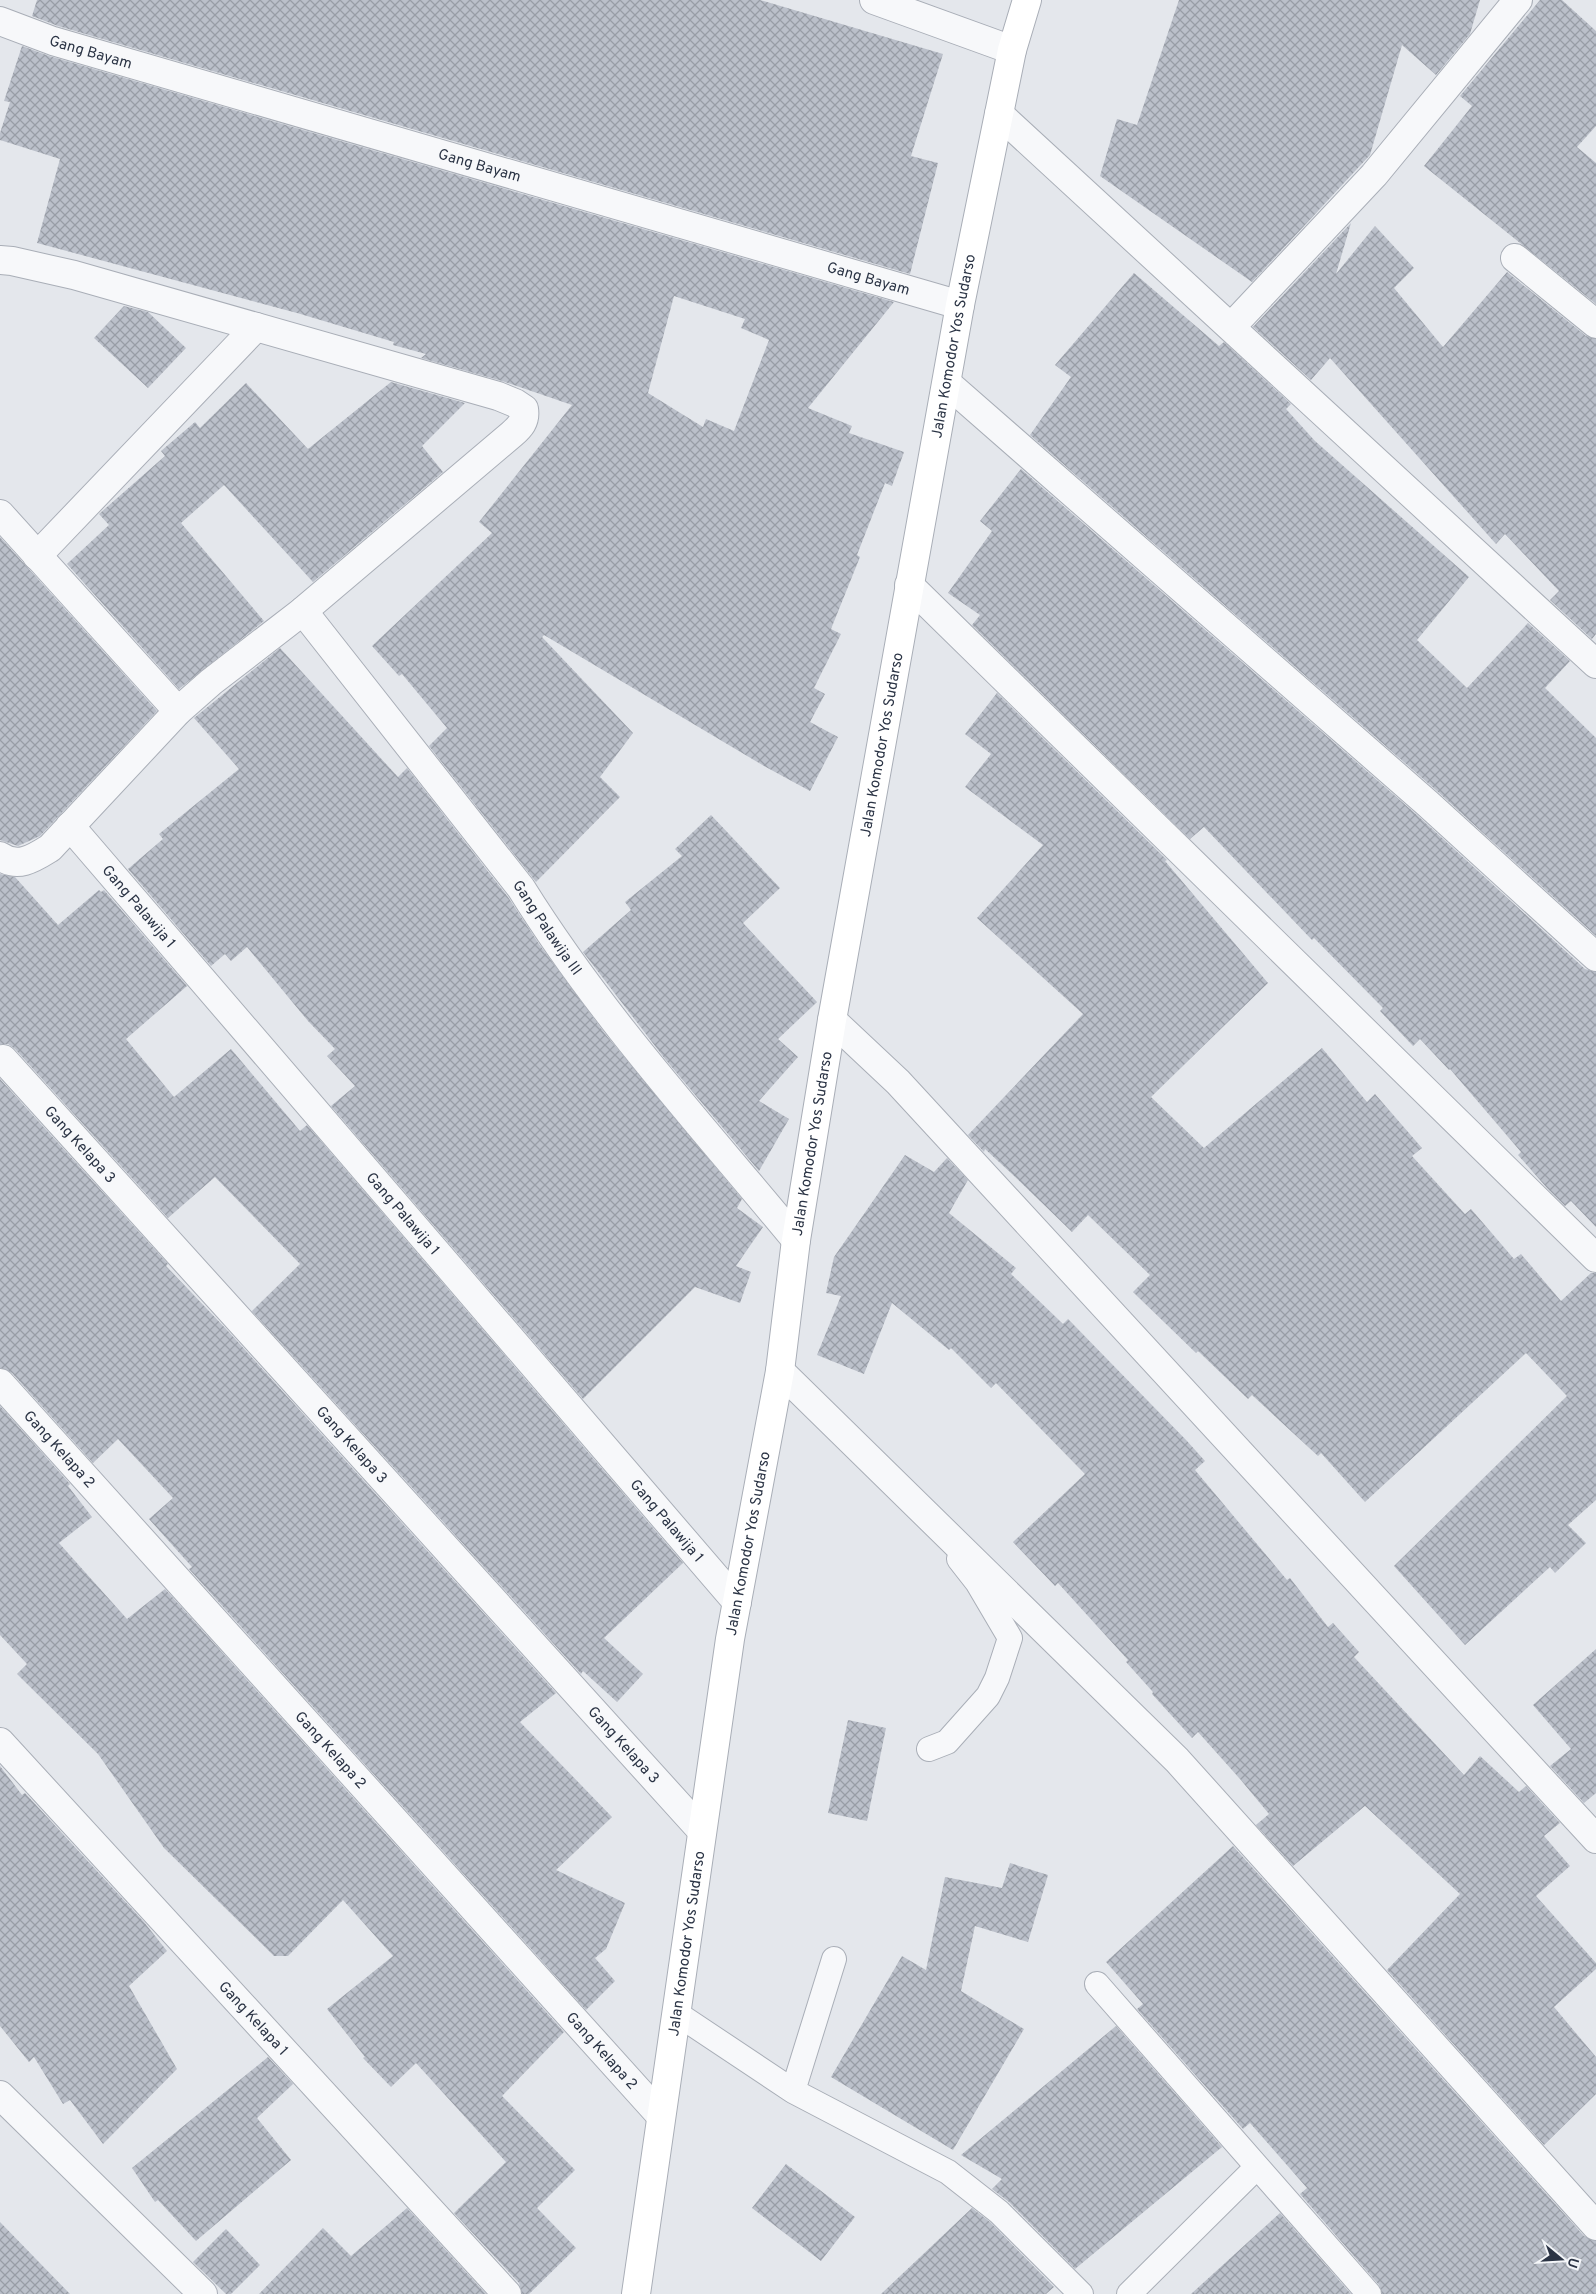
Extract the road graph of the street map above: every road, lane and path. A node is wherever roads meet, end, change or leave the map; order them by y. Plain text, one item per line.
1 (874, 0) edge
2 (1027, 0) edge
3 (1518, 0) edge
4 (0, 21) edge
5 (1012, 50) junction
6 (999, 114) junction
7 (1515, 258) dead end
8 (0, 260) edge
9 (960, 305) junction
10 (1596, 324) edge
11 (1232, 326) junction
12 (256, 327) junction
13 (948, 384) junction
14 (0, 514) edge
15 (37, 556) junction
16 (909, 585) junction
17 (303, 611) junction
18 (1596, 664) edge
19 (178, 711) junction
20 (70, 826) junction
21 (0, 856) edge
22 (1596, 957) edge
23 (832, 1020) junction
24 (3, 1059) dead end
25 (796, 1240) junction
26 (1596, 1258) edge
27 (780, 1371) junction
28 (0, 1383) edge
29 (914, 1501) junction
30 (737, 1602) junction
31 (0, 1742) edge
32 (929, 1749) dead end
33 (1590, 1823) edge
34 (702, 1831) junction
35 (834, 1959) dead end
36 (1097, 1984) dead end
37 (676, 2013) junction
38 (793, 2091) junction
39 (0, 2094) edge
40 (662, 2116) junction
41 (1257, 2167) junction
42 (1596, 2226) edge
43 (195, 2292) edge
44 (507, 2294) edge
45 (636, 2294) edge
46 (1081, 2294) edge
47 (1129, 2294) edge
48 (1369, 2294) edge

1 - 5 street
2 - 5 street, Jalan Komodor Yos Sudarso
3 - 11 street
4 - 9 street, Gang Bayam
5 - 6 street, Jalan Komodor Yos Sudarso
6 - 9 street, Jalan Komodor Yos Sudarso
6 - 11 street
7 - 10 street
8 - 12 street
9 - 13 street, Jalan Komodor Yos Sudarso
11 - 18 street
12 - 15 street
12 - 17 street
13 - 16 street, Jalan Komodor Yos Sudarso
13 - 22 street
14 - 15 street
15 - 19 street
16 - 23 street, Jalan Komodor Yos Sudarso
16 - 26 street
17 - 19 street
17 - 25 street, Gang Palawija III
19 - 20 street
20 - 21 street
20 - 30 street, Gang Palawija 1
23 - 25 street, Jalan Komodor Yos Sudarso
23 - 33 street
24 - 34 street, Gang Kelapa 3
25 - 27 street, Jalan Komodor Yos Sudarso
27 - 29 street
27 - 30 street, Jalan Komodor Yos Sudarso
28 - 40 street, Gang Kelapa 2
29 - 32 lane
29 - 42 street
30 - 34 street, Jalan Komodor Yos Sudarso
31 - 44 street, Gang Kelapa 1
34 - 37 street, Jalan Komodor Yos Sudarso
35 - 38 lane
36 - 41 lane
37 - 38 lane
37 - 40 street, Jalan Komodor Yos Sudarso
38 - 46 lane
39 - 43 street
40 - 45 street, Jalan Komodor Yos Sudarso
41 - 47 lane
41 - 48 lane

